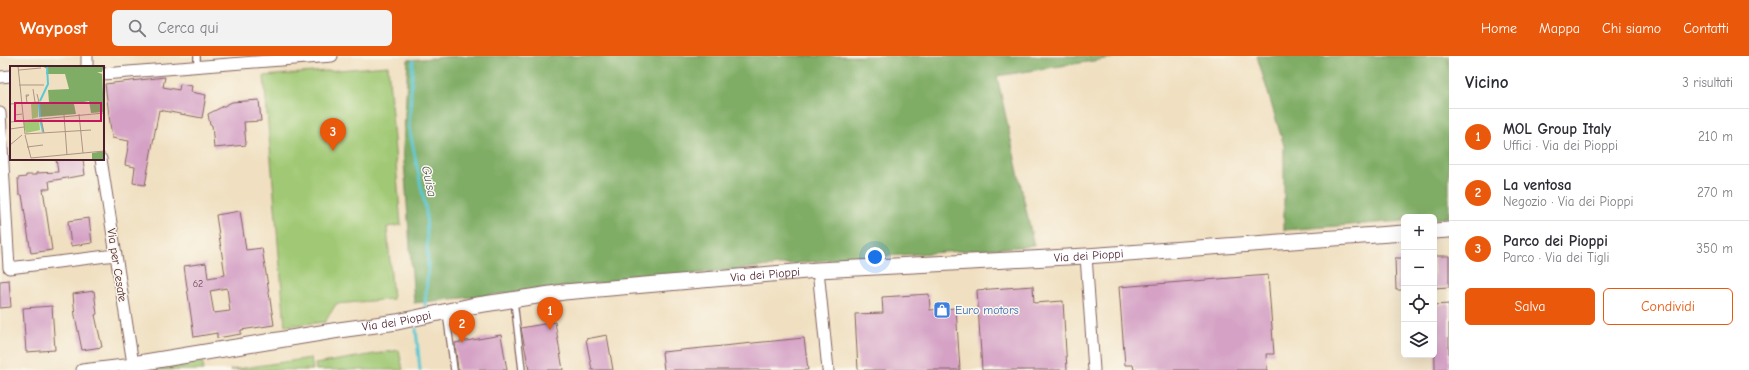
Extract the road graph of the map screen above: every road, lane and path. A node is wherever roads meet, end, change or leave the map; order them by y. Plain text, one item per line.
1 (87, 56) edge
2 (332, 56) edge
3 (197, 61) edge
4 (88, 66) edge
5 (104, 74) edge
6 (10, 76) edge
7 (0, 77) edge
8 (0, 113) edge
9 (101, 160) edge
10 (1449, 230) edge
11 (1437, 231) edge
12 (1401, 233) edge
13 (115, 255) junction
14 (1086, 256) junction
15 (818, 270) junction
16 (514, 299) junction
17 (446, 311) junction
18 (133, 367) edge
19 (82, 370) edge
20 (454, 370) edge
21 (522, 370) edge
22 (828, 370) edge
23 (1094, 370) edge

1 - 4 street
2 - 3 street
3 - 5 street
6 - 7 street
8 - 13 street
9 - 13 street, Via per Cesate
10 - 11 street
12 - 14 street, Via dei Pioppi
13 - 18 street, Via per Cesate
14 - 15 street, Via dei Pioppi
14 - 23 street
15 - 16 street, Via dei Pioppi
15 - 22 street
16 - 17 street, Via dei Pioppi
16 - 21 lane
17 - 18 street, Via dei Pioppi
17 - 20 lane
18 - 19 street

